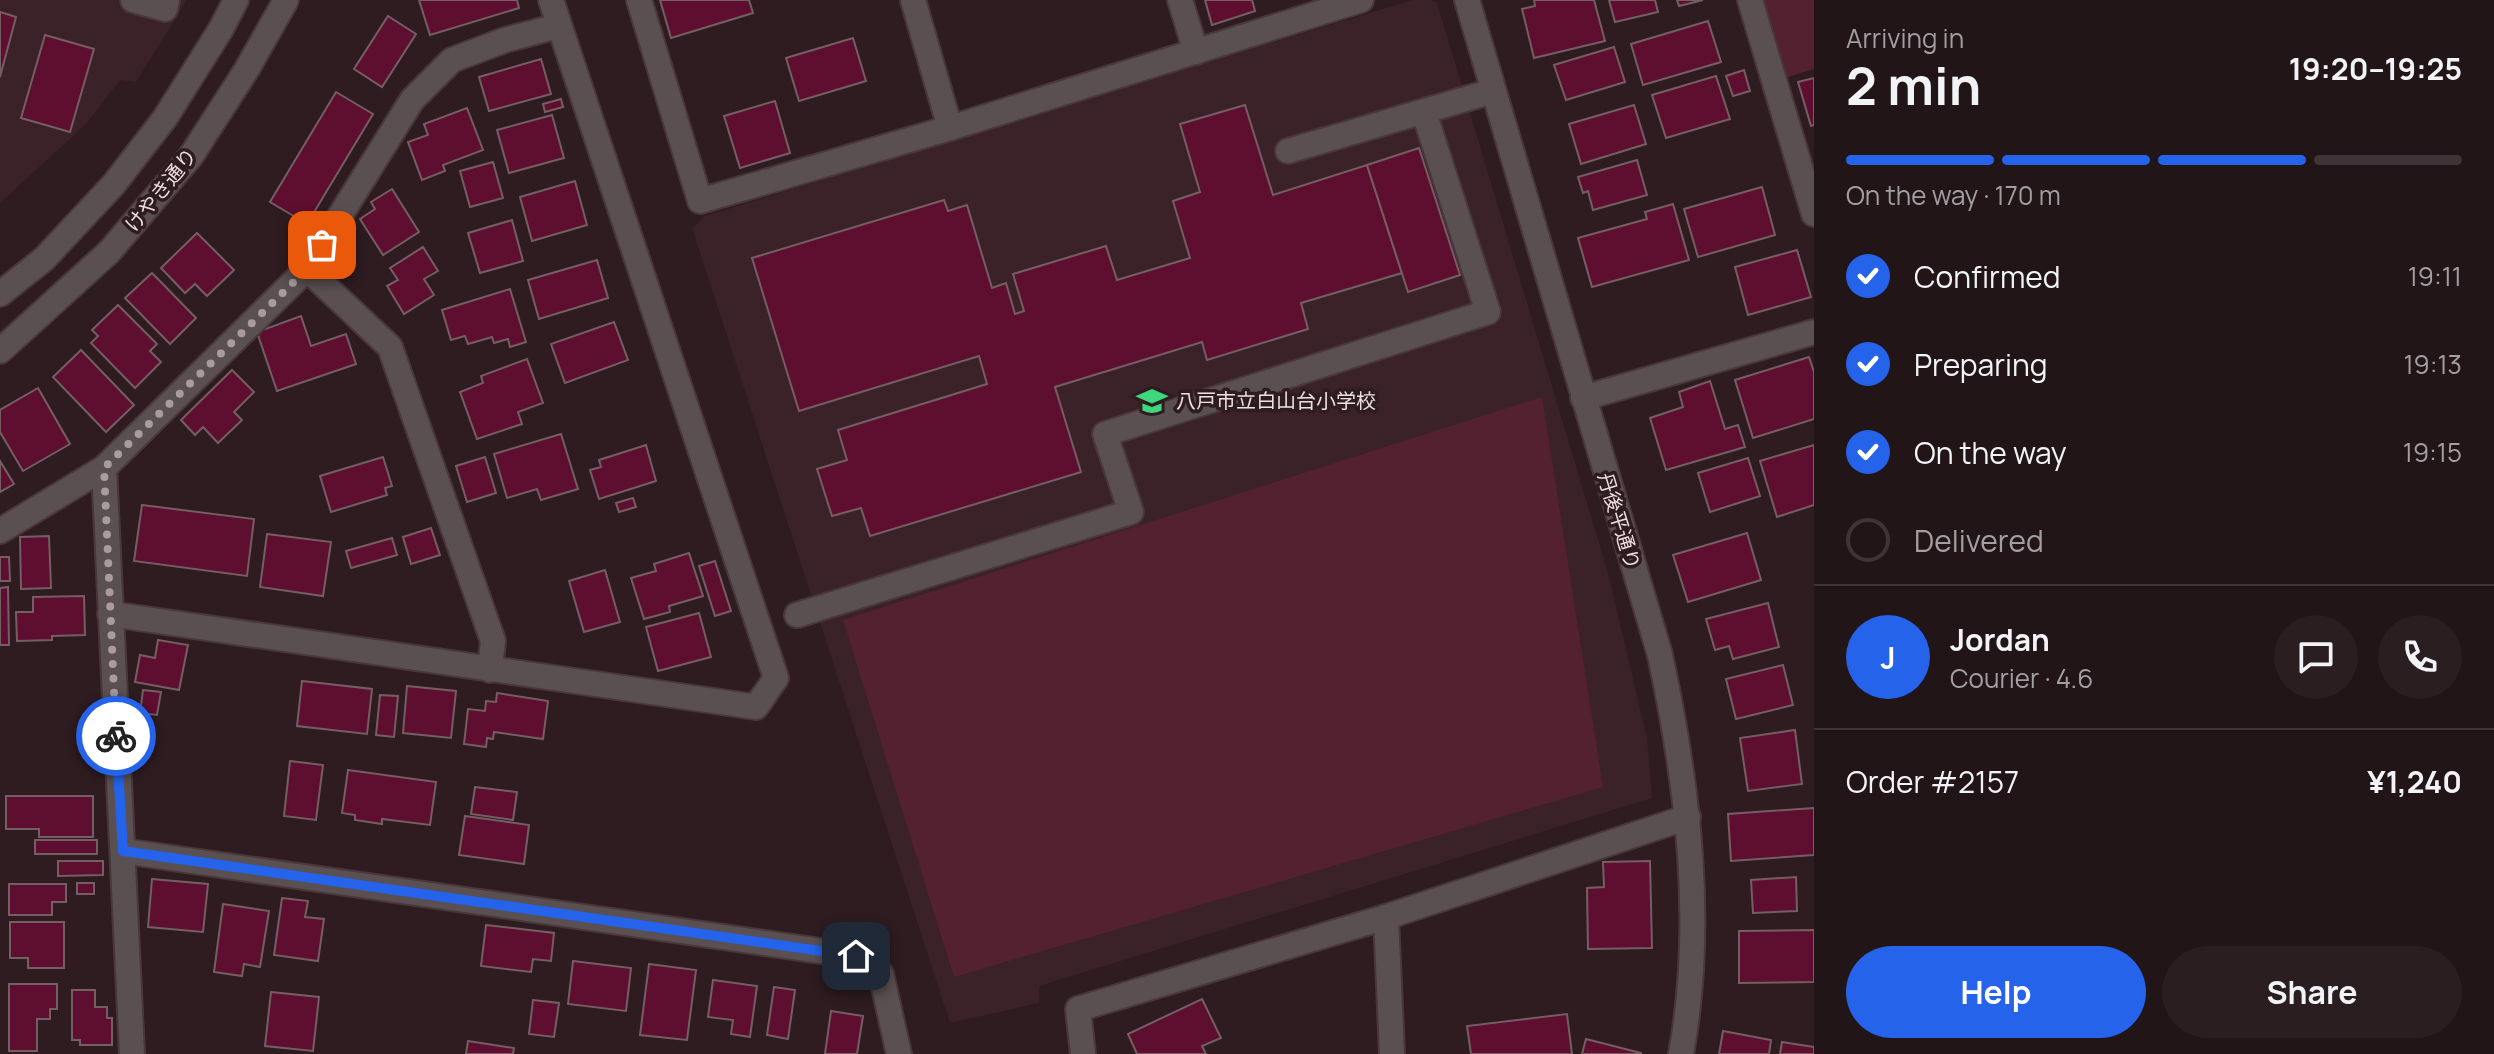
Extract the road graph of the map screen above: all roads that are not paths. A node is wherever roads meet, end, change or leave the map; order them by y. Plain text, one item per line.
1 (133, 0) edge
2 (167, 0) edge
3 (236, 0) edge
4 (286, 0) edge
5 (551, 0) edge
6 (639, 0) edge
7 (913, 0) edge
8 (1180, 0) edge
9 (1361, 0) edge
10 (1467, 0) edge
11 (1750, 0) edge
12 (558, 26) junction
13 (1196, 52) junction
14 (1493, 91) junction
15 (1424, 112) junction
16 (950, 128) junction
17 (1288, 151) dead end
18 (1814, 214) edge
19 (307, 269) junction
20 (0, 294) edge
21 (1814, 332) edge
22 (0, 351) edge
23 (1583, 398) junction
24 (104, 468) junction
25 (0, 531) edge
26 (110, 614) junction
27 (797, 615) dead end
28 (490, 670) junction
29 (1688, 817) junction
30 (123, 851) junction
31 (1386, 917) junction
32 (132, 1054) edge
33 (899, 1054) edge
34 (1083, 1054) edge
35 (1392, 1054) edge
36 (1681, 1054) edge

1 - 2 street
3 - 20 street, けやき通り
4 - 22 street, けやき通り
5 - 12 street
6 - 16 street
7 - 16 street
8 - 13 street
9 - 13 street
10 - 14 street, 丹後平通り
11 - 18 street
12 - 19 street
12 - 28 street
13 - 16 street
14 - 15 street
14 - 23 street, 丹後平通り
15 - 17 street
15 - 27 street
19 - 24 street
19 - 28 street
21 - 23 street
23 - 29 street, 丹後平通り
24 - 25 street
24 - 26 street
26 - 28 street
26 - 30 street
29 - 31 street
29 - 36 street, 丹後平通り
30 - 32 street
30 - 33 street
31 - 34 street
31 - 35 street

